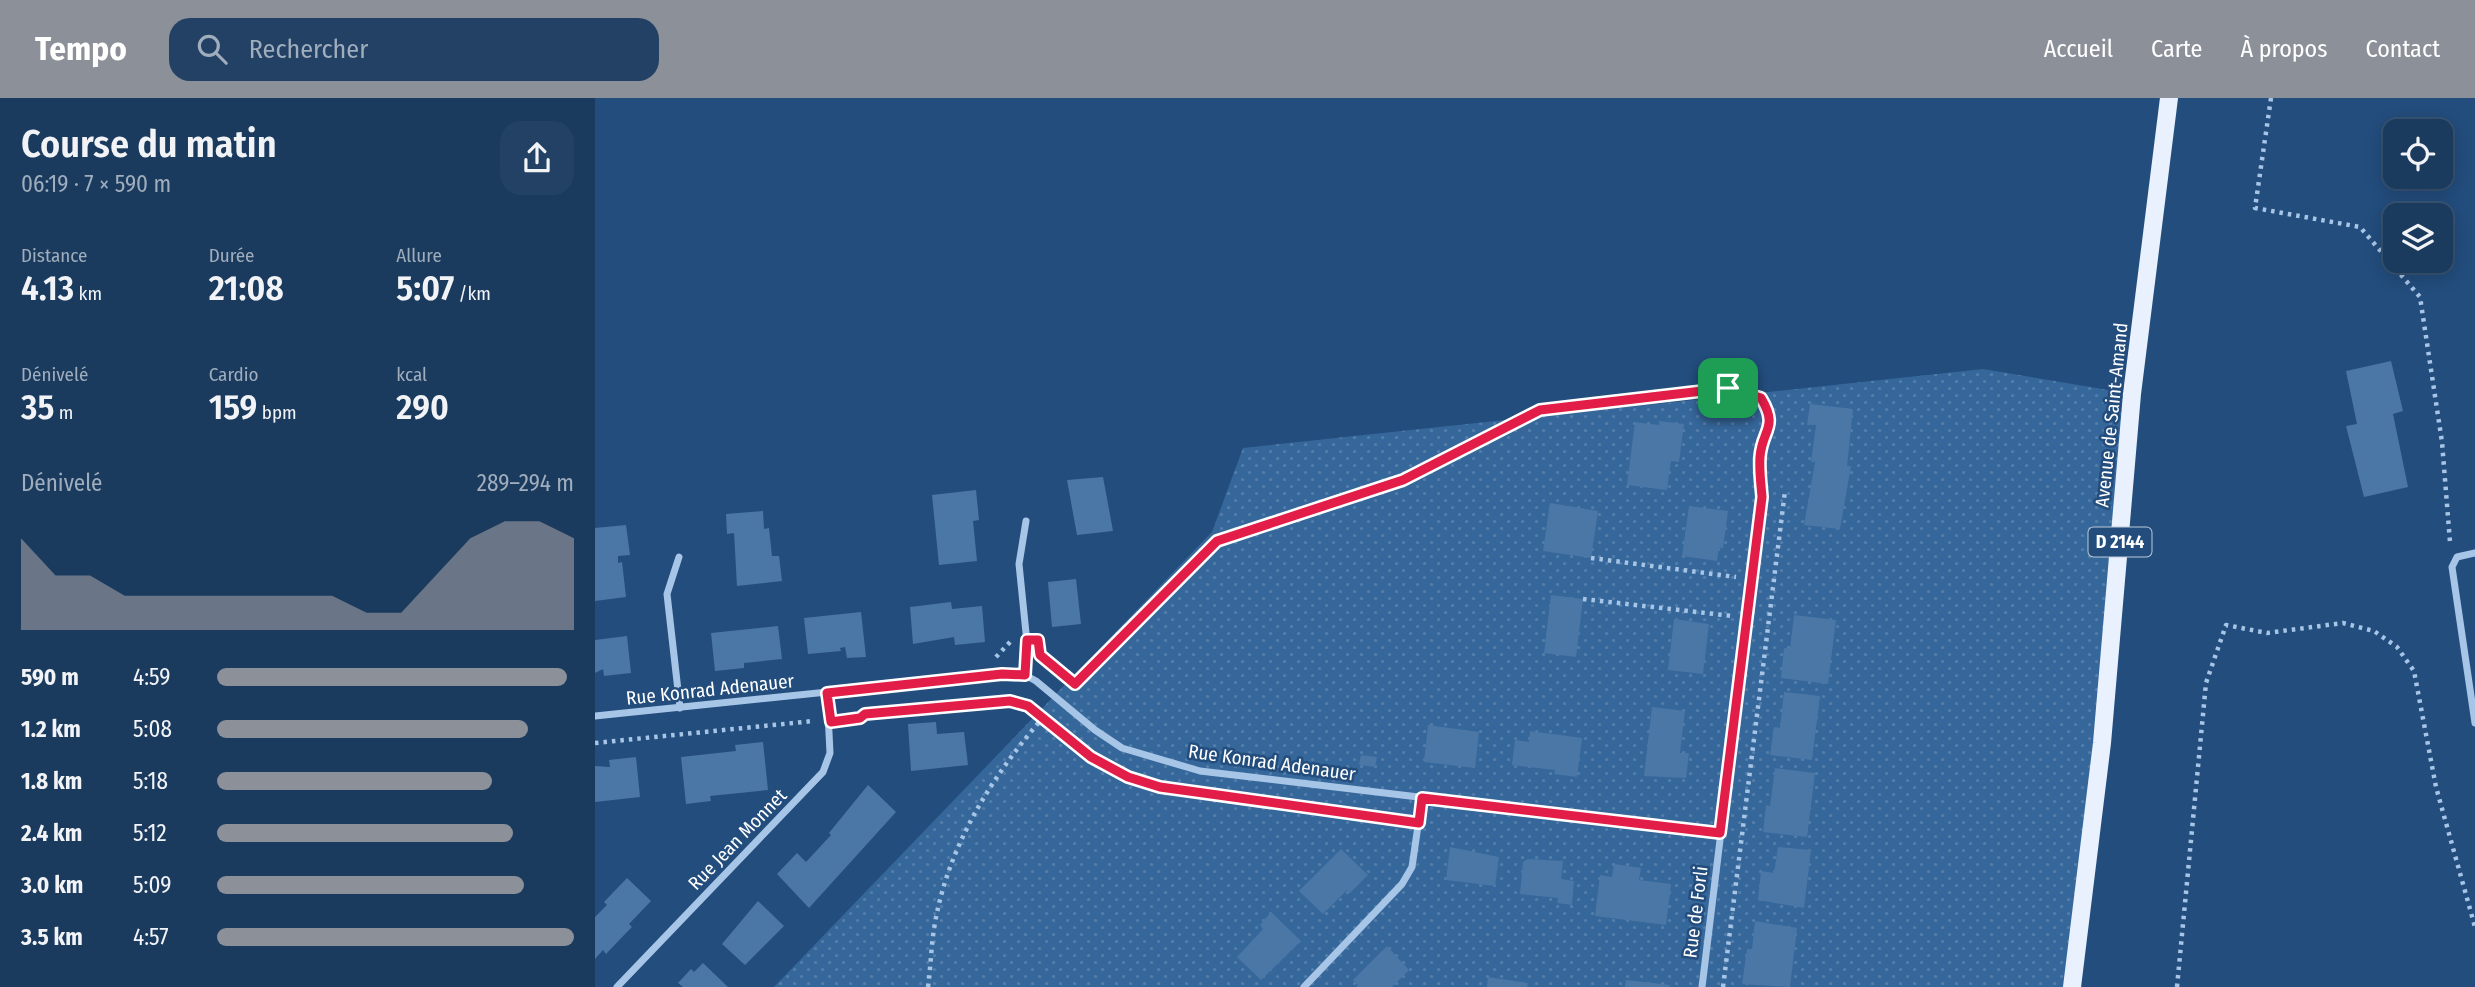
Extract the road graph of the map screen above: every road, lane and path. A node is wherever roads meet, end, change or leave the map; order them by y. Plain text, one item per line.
1 (2169, 98) edge
2 (2271, 98) edge
3 (1770, 425) joint
4 (1786, 491) dead end
5 (1026, 521) dead end
6 (2475, 552) edge
7 (679, 557) dead end
8 (1591, 558) dead end
9 (2452, 567) junction
10 (1752, 579) junction
11 (1583, 599) dead end
12 (1747, 618) junction
13 (1027, 640) junction
14 (992, 662) dead end
15 (1025, 675) junction
16 (1075, 684) junction
17 (827, 693) junction
18 (1060, 699) junction
19 (680, 708) junction
20 (595, 716) edge
21 (1043, 718) junction
22 (831, 722) junction
23 (2475, 723) edge
24 (595, 743) edge
25 (1422, 798) junction
26 (1419, 823) junction
27 (1720, 833) junction
28 (2475, 927) edge
29 (617, 987) edge
30 (928, 987) edge
31 (1304, 987) edge
32 (1702, 987) edge
33 (1723, 987) edge
34 (2072, 987) edge
35 (2177, 987) edge

1 - 34 main road, Avenue de Saint-Amand / D 2144
2 - 9 path
3 - 10 street, Rue de Forli
3 - 16 path
4 - 33 path
5 - 13 street
6 - 9 street
7 - 19 street
8 - 10 path
9 - 23 street
10 - 12 street, Rue de Forli
11 - 12 path
12 - 27 street, Rue de Forli
13 - 14 path
13 - 15 street
13 - 16 path
15 - 17 street, Rue Konrad Adenauer
15 - 18 street, Rue Konrad Adenauer
16 - 18 path
17 - 19 street, Rue Konrad Adenauer
17 - 22 street, Rue Jean Monnet
18 - 21 path
18 - 25 street, Rue Konrad Adenauer
19 - 20 street, Rue Konrad Adenauer
21 - 22 path
21 - 26 path
21 - 30 path
22 - 24 path
22 - 29 street, Rue Jean Monnet
25 - 26 street
25 - 27 street, Rue Konrad Adenauer
26 - 31 street
27 - 32 street, Rue de Forli
28 - 35 path

